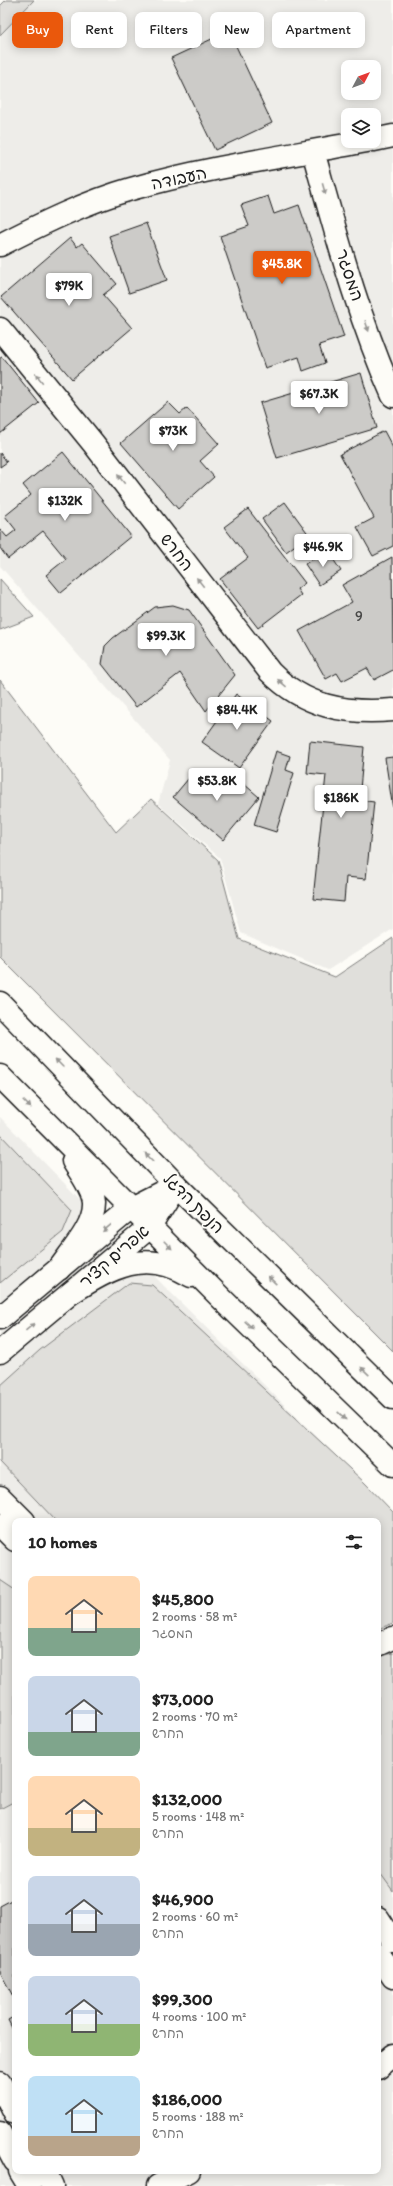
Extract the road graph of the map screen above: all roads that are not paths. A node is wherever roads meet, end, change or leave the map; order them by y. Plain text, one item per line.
1 (393, 136) edge
2 (381, 139) edge
3 (341, 146) edge
4 (313, 151) junction
5 (0, 244) edge
6 (0, 329) edge
7 (393, 396) edge
8 (393, 710) edge
9 (0, 1003) edge
10 (0, 1076) edge
11 (52, 1128) junction
12 (176, 1186) junction
13 (131, 1208) junction
14 (150, 1227) junction
15 (59, 1269) junction
16 (71, 1293) junction
17 (221, 1298) junction
18 (0, 1318) edge
19 (0, 1352) edge
20 (393, 1398) edge
21 (393, 1465) edge
22 (0, 1497) edge
23 (21, 1518) edge
24 (0, 1525) edge
25 (12, 1537) edge
26 (393, 1638) edge
27 (381, 1644) edge
28 (381, 1923) edge
29 (393, 1941) edge
30 (381, 1959) edge
31 (393, 1977) edge
32 (393, 2055) edge
33 (381, 2065) edge
34 (393, 2074) edge
35 (381, 2077) edge
36 (0, 2083) edge
37 (12, 2107) edge
38 (0, 2133) edge
39 (12, 2155) edge
40 (22, 2174) edge
41 (46, 2174) edge
42 (184, 2174) edge
43 (29, 2186) edge
44 (52, 2186) edge
45 (158, 2186) edge

1 - 2 street
3 - 4 street, העבודה
4 - 5 street, העבודה
4 -> 7 street, המסגר
8 -> 6 street, החרש
12 -> 9 street, הנפת הדגל
10 -> 11 street
11 - 13 street
11 - 15 street
12 - 13 street, אפרים קציר
12 - 14 street, אפרים קציר
20 -> 12 street, הנפת הדגל
13 - 14 street
13 -> 15 street, אפרים קציר
14 - 16 street, אפרים קציר
14 -> 17 street
15 - 18 street, אפרים קציר
16 - 17 street
19 -> 16 street, אפרים קציר
17 -> 21 street
22 - 23 street
24 - 25 street
26 - 27 street
28 - 29 street
30 - 31 street
32 - 33 street
34 - 35 street
36 - 37 street
38 - 39 street
40 - 43 street
41 - 44 street
42 - 45 street

